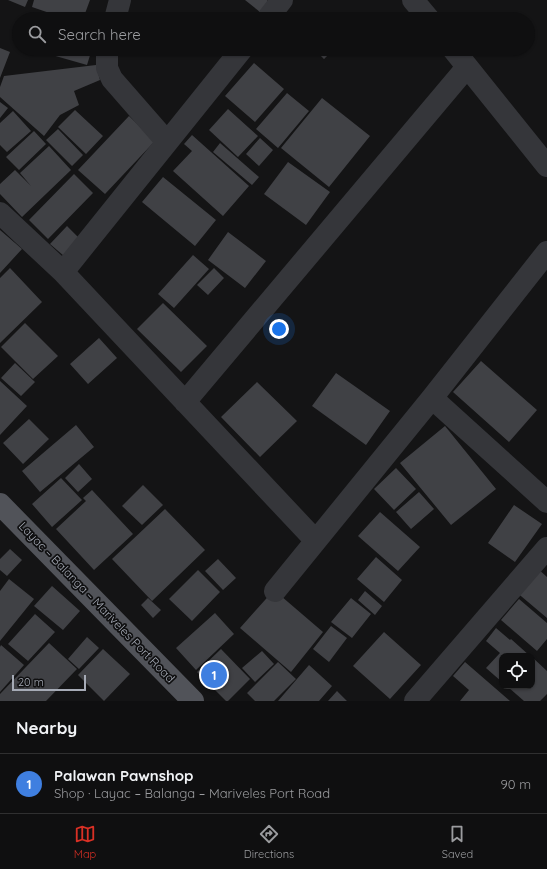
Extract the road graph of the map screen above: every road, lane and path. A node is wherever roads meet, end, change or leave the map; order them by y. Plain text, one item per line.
1 (120, 0) edge
2 (282, 0) edge
3 (413, 0) edge
4 (117, 12) edge
5 (273, 12) edge
6 (423, 12) edge
7 (107, 56) edge
8 (236, 56) edge
9 (459, 56) edge
10 (468, 67) junction
11 (167, 142) junction
12 (547, 166) edge
13 (0, 213) edge
14 (547, 252) edge
15 (63, 272) junction
16 (432, 398) junction
17 (185, 402) junction
18 (547, 502) edge
19 (0, 504) edge
20 (315, 540) junction
21 (547, 548) edge
22 (275, 591) dead end
23 (193, 701) edge
24 (415, 701) edge

1 - 4 street
2 - 5 street
3 - 6 street
7 - 11 street
8 - 11 street
9 - 10 street
10 - 12 street
10 - 17 street
11 - 15 street
13 - 15 street
14 - 16 street
15 - 17 street
16 - 18 street
16 - 20 street
17 - 20 street
19 - 23 main road, Layac – Balanga – Mariveles Port Road
20 - 22 street
21 - 24 street

